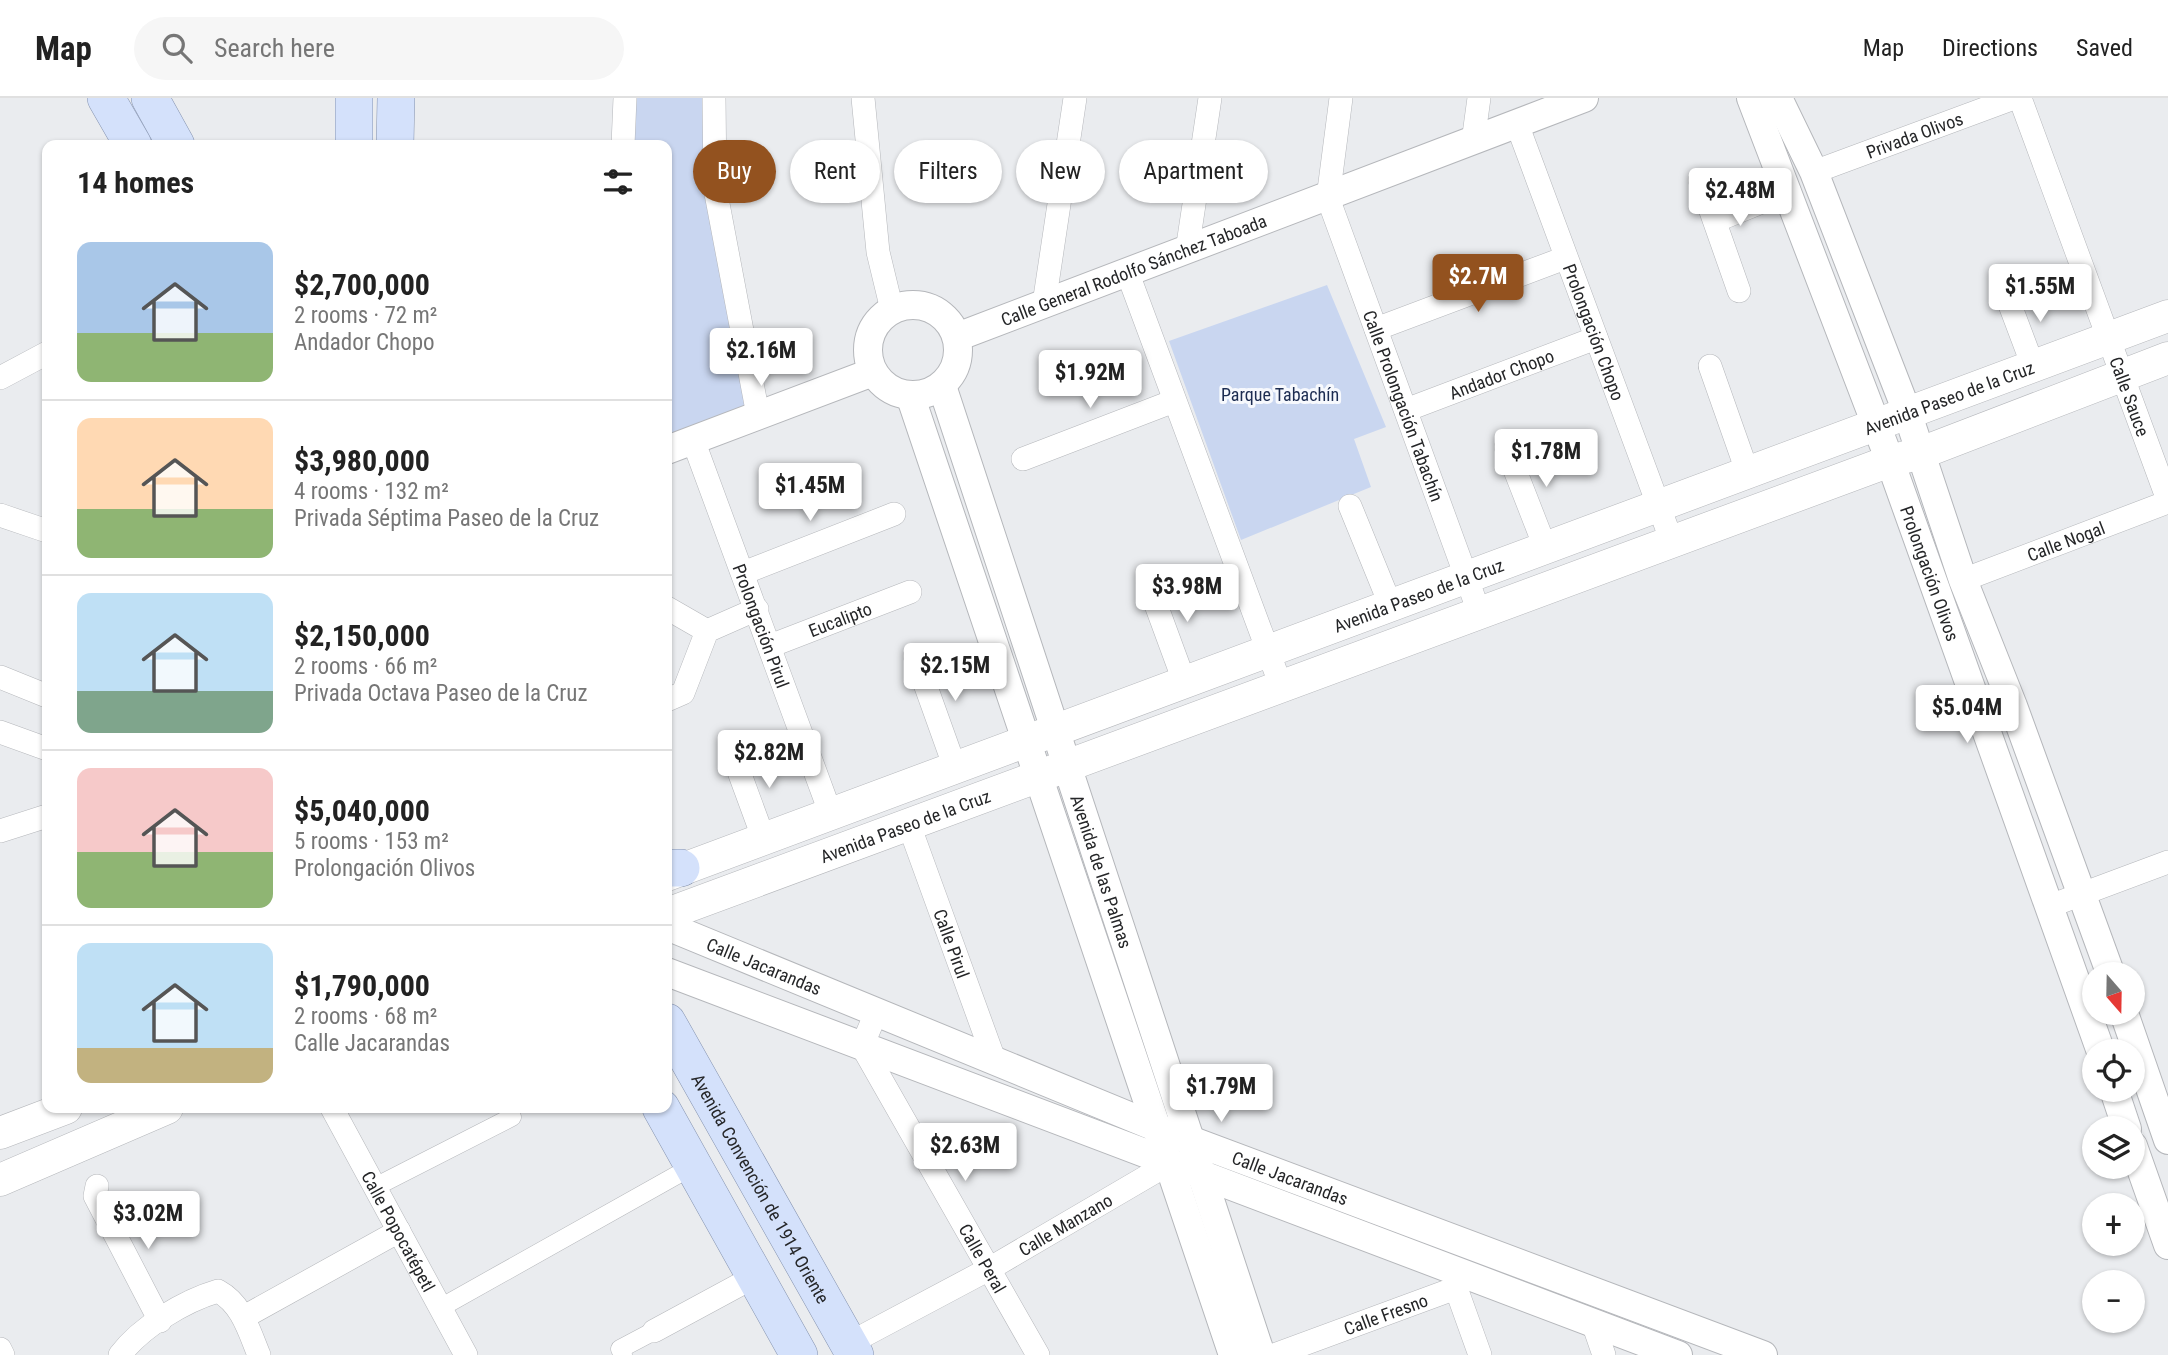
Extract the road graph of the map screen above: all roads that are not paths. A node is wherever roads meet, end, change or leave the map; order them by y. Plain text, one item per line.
1 (106, 98) edge
2 (150, 98) edge
3 (354, 98) edge
4 (396, 98) edge
5 (625, 98) edge
6 (714, 98) edge
7 (863, 98) edge
8 (1075, 98) edge
9 (1210, 98) edge
10 (1341, 98) edge
11 (1479, 98) edge
12 (1584, 98) edge
13 (1751, 98) edge
14 (1778, 98) edge
15 (2014, 98) edge
16 (2020, 98) edge
17 (1517, 124) junction
18 (130, 140) edge
19 (173, 140) edge
20 (354, 140) edge
21 (395, 140) edge
22 (622, 140) edge
23 (1473, 142) junction
24 (1814, 172) junction
25 (1700, 180) dead end
26 (1789, 191) junction
27 (1328, 198) junction
28 (1715, 221) junction
29 (1187, 251) junction
30 (1565, 258) junction
31 (1128, 274) junction
32 (1739, 290) dead end
33 (2007, 297) dead end
34 (1044, 304) junction
35 (892, 310) junction
36 (2168, 316) edge
37 (1376, 329) junction
38 (957, 337) junction
39 (1596, 338) junction
40 (2108, 338) junction
41 (42, 356) edge
42 (2168, 358) edge
43 (1710, 366) dead end
44 (2033, 366) junction
45 (873, 372) junction
46 (2122, 375) junction
47 (0, 378) edge
48 (942, 386) junction
49 (910, 396) junction
50 (1174, 401) junction
51 (1406, 410) junction
52 (1907, 412) junction
53 (758, 415) junction
54 (1876, 422) junction
55 (693, 440) junction
56 (1506, 447) dead end
57 (672, 448) edge
58 (1921, 453) junction
59 (1023, 459) dead end
60 (1890, 461) junction
61 (1747, 471) junction
62 (2168, 501) edge
63 (1658, 504) junction
64 (1350, 506) dead end
65 (2, 512) edge
66 (894, 514) dead end
67 (42, 529) edge
68 (1672, 542) junction
69 (1545, 547) junction
70 (743, 573) junction
71 (1466, 577) junction
72 (1963, 580) junction
73 (1149, 583) dead end
74 (910, 592) dead end
75 (1390, 604) junction
76 (757, 609) junction
77 (672, 611) edge
78 (1479, 612) junction
79 (707, 631) junction
80 (770, 646) junction
81 (1268, 651) junction
82 (915, 656) dead end
83 (0, 677) edge
84 (1184, 681) junction
85 (1281, 686) junction
86 (42, 694) edge
87 (672, 698) edge
88 (2013, 706) junction
89 (1984, 719) junction
90 (0, 732) edge
91 (1040, 734) junction
92 (42, 747) edge
93 (734, 758) dead end
94 (954, 765) junction
95 (1053, 772) junction
96 (830, 812) junction
97 (42, 818) edge
98 (909, 825) junction
99 (0, 831) edge
100 (763, 837) junction
101 (2168, 862) edge
102 (672, 870) edge
103 (2083, 894) junction
104 (2050, 906) junction
105 (672, 912) edge
106 (672, 928) edge
107 (1112, 950) junction
108 (2107, 962) edge
109 (672, 974) edge
110 (876, 1013) junction
111 (2129, 1026) edge
112 (672, 1031) edge
113 (2096, 1039) edge
114 (862, 1046) junction
115 (995, 1062) junction
116 (52, 1113) edge
117 (155, 1113) edge
118 (335, 1113) edge
119 (665, 1113) edge
120 (512, 1117) dead end
121 (1158, 1128) junction
122 (0, 1133) edge
123 (1189, 1138) junction
124 (2168, 1140) edge
125 (1170, 1163) junction
126 (693, 1166) junction
127 (2145, 1174) edge
128 (1202, 1176) junction
129 (0, 1180) edge
130 (97, 1186) dead end
131 (375, 1187) junction
132 (2163, 1215) edge
133 (399, 1231) junction
134 (2168, 1245) edge
135 (989, 1269) junction
136 (754, 1277) junction
137 (1460, 1281) junction
138 (440, 1308) junction
139 (244, 1317) junction
140 (160, 1321) junction
141 (1593, 1323) junction
142 (654, 1331) joint
143 (1705, 1344) edge
144 (0, 1349) edge
145 (852, 1349) edge
146 (3, 1355) edge
147 (120, 1355) edge
148 (259, 1355) edge
149 (466, 1355) edge
150 (623, 1355) edge
151 (799, 1355) edge
152 (1038, 1355) edge
153 (1233, 1355) edge
154 (1261, 1355) edge
155 (1274, 1355) edge
156 (1480, 1355) edge
157 (1604, 1355) edge
158 (1678, 1355) edge
159 (1763, 1355) edge

1 - 18 main road
2 - 19 main road
3 - 20 main road
4 - 21 main road
5 - 22 street
6 - 53 street
7 - 35 street
8 - 34 street
9 - 29 street
10 - 27 street
11 - 23 street
12 - 17 street, Calle General Rodolfo Sánchez Taboada
13 - 26 street, Prolongación Olivos
14 - 24 street, Prolongación Olivos
15 - 24 street, Privada Olivos
16 - 40 street, Calle Sauce
17 - 23 street, Calle General Rodolfo Sánchez Taboada
17 - 30 street, Prolongación Chopo
23 - 27 street, Calle General Rodolfo Sánchez Taboada
24 - 52 street, Prolongación Olivos
25 - 28 street
26 - 28 street
26 - 54 street, Prolongación Olivos
27 - 29 street, Calle General Rodolfo Sánchez Taboada
27 - 37 street, Calle Prolongación Tabachín
28 - 32 street
29 - 31 street, Calle General Rodolfo Sánchez Taboada
30 - 37 street
30 - 39 street, Prolongación Chopo
31 - 34 street, Calle General Rodolfo Sánchez Taboada
31 - 50 street
33 - 44 street
34 - 38 street, Calle General Rodolfo Sánchez Taboada
35 - 38 street
35 - 45 street
36 - 40 main road, Avenida Paseo de la Cruz
37 - 51 street, Calle Prolongación Tabachín
38 - 48 street
39 - 51 street, Andador Chopo
39 - 63 street, Prolongación Chopo
40 - 44 main road, Avenida Paseo de la Cruz
40 - 46 street, Calle Sauce
41 - 47 street
42 - 46 main road, Avenida Paseo de la Cruz
43 - 61 street
44 - 52 main road, Avenida Paseo de la Cruz
45 - 49 street
45 - 53 street
46 - 58 main road, Avenida Paseo de la Cruz
46 - 62 street, Calle Sauce
48 - 49 street
48 - 91 street, Avenida de las Palmas
49 - 91 street, Avenida de las Palmas
50 - 59 street
50 - 81 street
51 - 71 street, Calle Prolongación Tabachín
52 - 54 main road, Avenida Paseo de la Cruz
52 - 58 street, Prolongación Olivos
53 - 55 street
54 - 60 street, Prolongación Olivos
54 - 61 main road, Avenida Paseo de la Cruz
55 - 57 street
55 - 70 street, Prolongación Pirul
56 - 69 street
58 - 60 main road, Avenida Paseo de la Cruz
58 - 72 street, Prolongación Olivos
60 - 68 main road, Avenida Paseo de la Cruz
60 - 89 street, Prolongación Olivos
61 - 63 main road, Avenida Paseo de la Cruz
62 - 72 street, Calle Nogal
63 - 68 street, Prolongación Chopo
63 - 69 main road, Avenida Paseo de la Cruz
64 - 75 street
65 - 67 street
66 - 70 street
68 - 78 main road, Avenida Paseo de la Cruz
69 - 71 main road, Avenida Paseo de la Cruz
70 - 76 street, Prolongación Pirul
71 - 75 main road, Avenida Paseo de la Cruz
71 - 78 street, Calle Prolongación Tabachín
72 - 88 street, Prolongación Olivos
73 - 84 street
74 - 80 street, Eucalipto
75 - 81 main road, Avenida Paseo de la Cruz
76 - 79 street
76 - 80 street, Prolongación Pirul
77 - 79 street
78 - 85 main road, Avenida Paseo de la Cruz
79 - 87 street
80 - 96 street, Prolongación Pirul
81 - 84 main road, Avenida Paseo de la Cruz
81 - 85 street
82 - 94 street
83 - 86 street
84 - 91 main road, Avenida Paseo de la Cruz
85 - 95 main road, Avenida Paseo de la Cruz
88 - 89 street
88 - 103 street, Prolongación Olivos
89 - 104 street, Prolongación Olivos
90 - 92 street
91 - 94 main road, Avenida Paseo de la Cruz
91 - 95 street, Avenida de las Palmas
93 - 100 street
94 - 96 main road, Avenida Paseo de la Cruz
95 - 98 main road, Avenida Paseo de la Cruz
95 - 107 street, Avenida de las Palmas
96 - 100 main road, Avenida Paseo de la Cruz
97 - 99 street
98 - 105 main road, Avenida Paseo de la Cruz
98 - 115 street, Calle Pirul
100 - 102 main road, Avenida Paseo de la Cruz
101 - 103 street
103 - 104 street
103 - 108 street, Prolongación Olivos
104 - 113 street, Prolongación Olivos
106 - 110 street, Calle Jacarandas
107 - 121 street, Avenida de las Palmas
107 - 123 street, Avenida de las Palmas
109 - 114 street, Calle Jacarandas
110 - 114 street
110 - 115 street, Calle Jacarandas
111 - 124 street
112 - 145 main road, Avenida Convención de 1914 Oriente
114 - 125 street, Calle Jacarandas
114 - 135 street, Calle Peral
115 - 121 street, Calle Jacarandas
116 - 122 main road
117 - 129 main road
118 - 131 street, Calle Popocatépetl
119 - 126 main road
120 - 131 street
121 - 123 street, Calle Jacarandas
121 - 125 street, Avenida de las Palmas
123 - 128 street, Avenida de las Palmas
123 - 143 street, Calle Jacarandas
125 - 128 street, Calle Jacarandas
125 - 135 street, Calle Manzano
125 - 153 street, Avenida de las Palmas
126 - 136 main road
126 - 138 street
127 - 132 street
128 - 137 street, Calle Jacarandas
128 - 154 street, Avenida de las Palmas
130 - 140 street
131 - 133 street, Calle Popocatépetl
132 - 134 street
133 - 138 street, Calle Popocatépetl
133 - 139 street
135 - 145 street, Calle Manzano
135 - 152 street, Calle Peral
136 - 142 street
136 - 151 main road
137 - 141 street, Calle Jacarandas
137 - 155 street, Calle Fresno
137 - 156 street
138 - 149 street, Calle Popocatépetl
139 - 140 street
139 - 148 street
140 - 147 street
141 - 157 street
141 - 158 street, Calle Jacarandas
142 - 150 street
143 - 159 street, Calle Jacarandas
144 - 146 street

